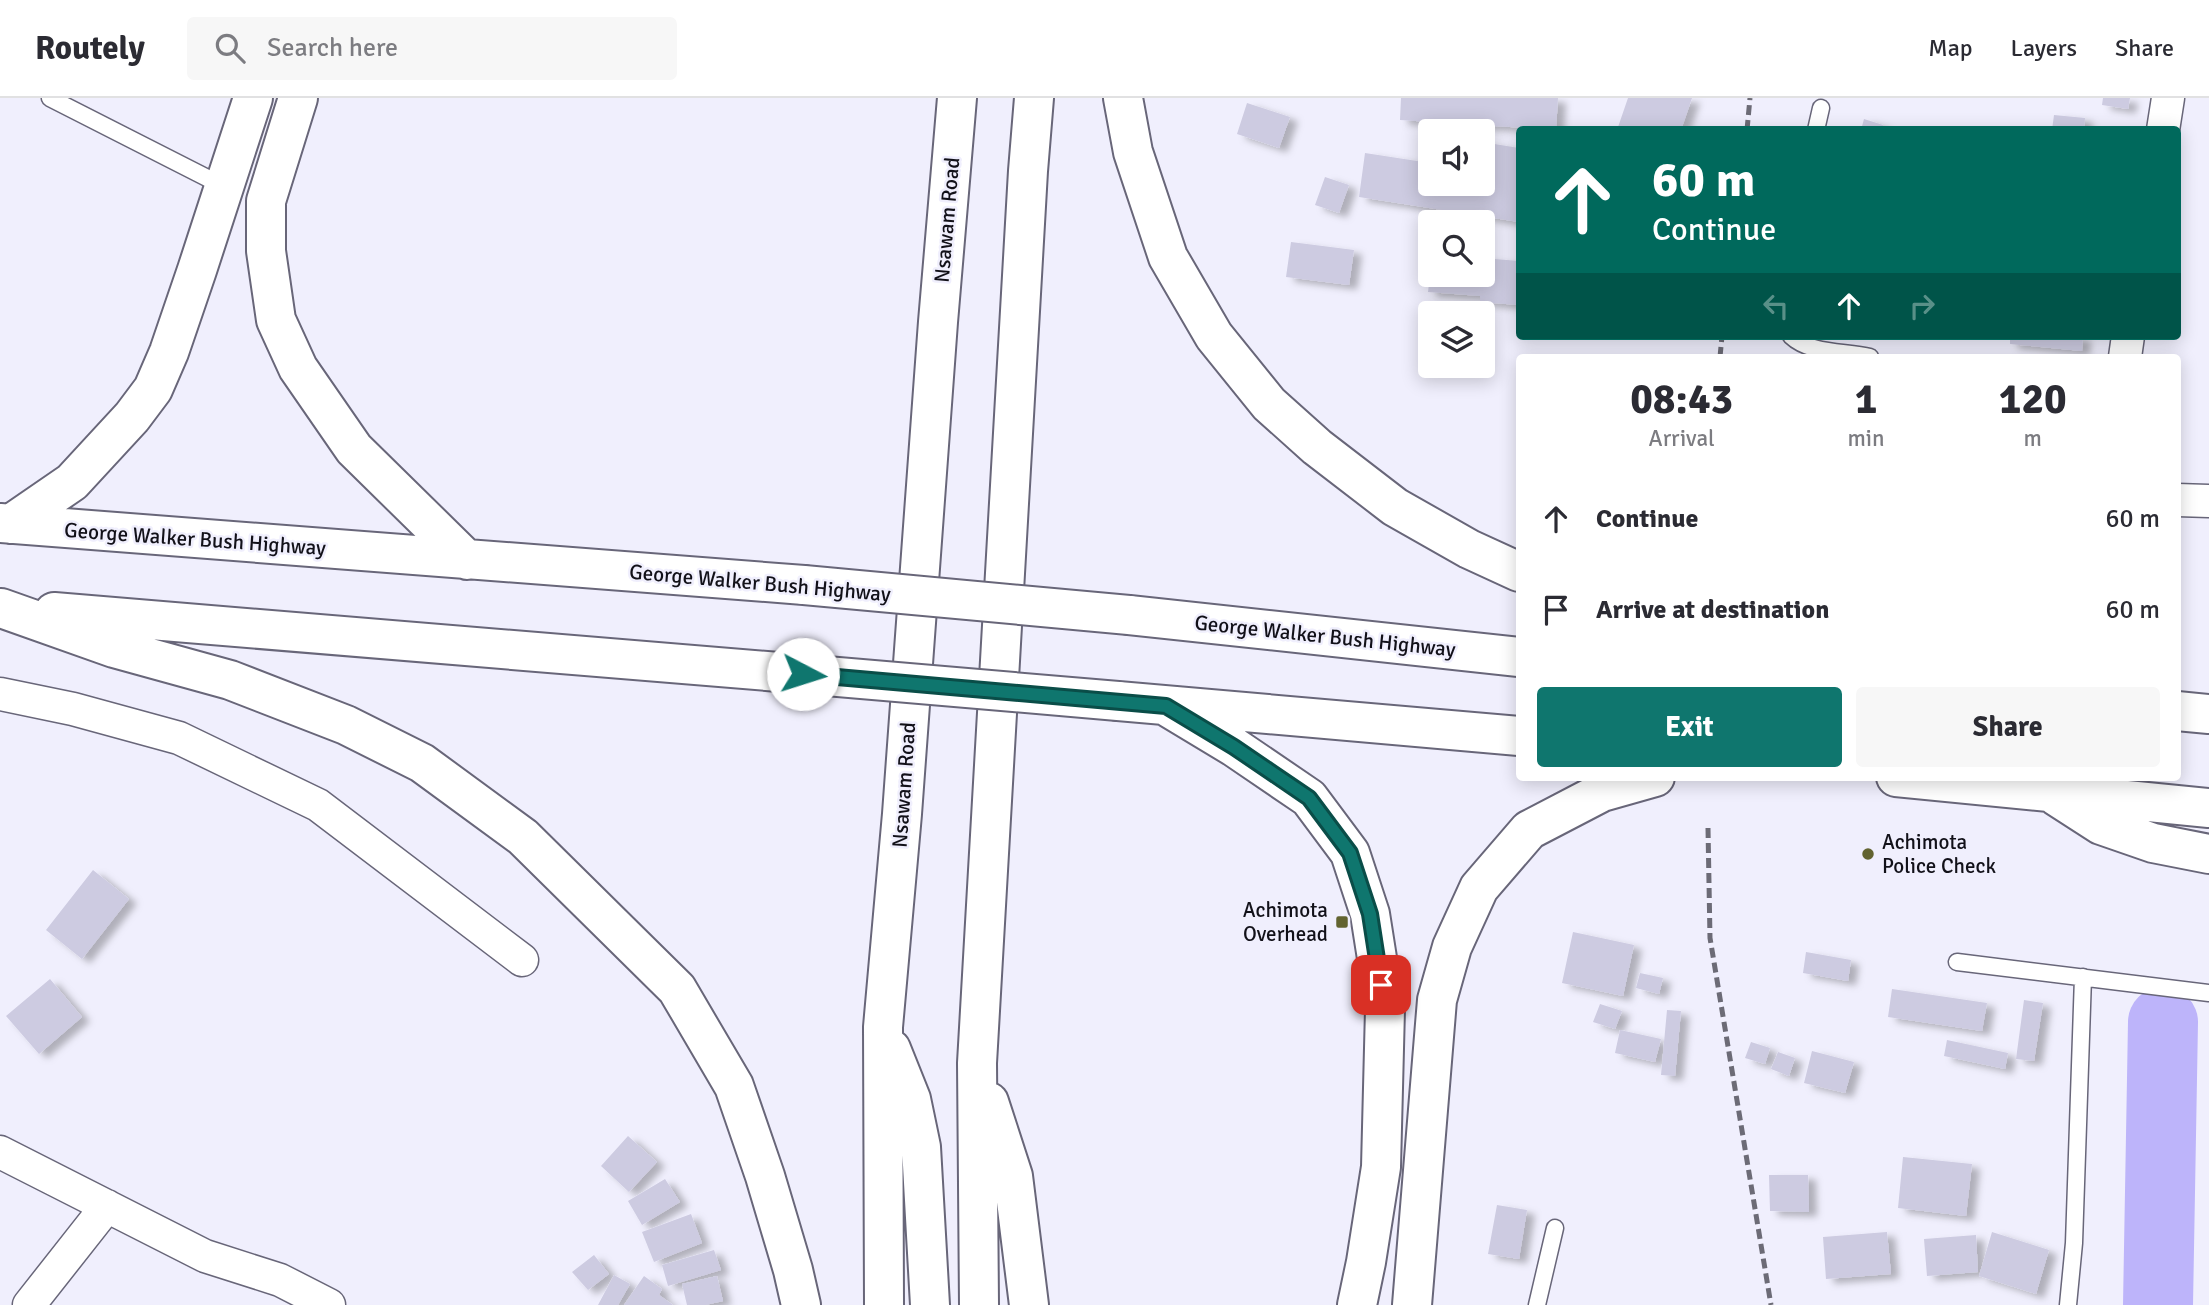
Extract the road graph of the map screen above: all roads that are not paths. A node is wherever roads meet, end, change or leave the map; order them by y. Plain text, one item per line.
1 (50, 98) edge
2 (253, 98) edge
3 (298, 98) edge
4 (957, 98) edge
5 (1034, 98) edge
6 (1123, 98) edge
7 (2168, 98) edge
8 (1821, 108) dead end
9 (1817, 126) edge
10 (2164, 126) edge
11 (225, 187) junction
12 (1798, 340) edge
13 (1858, 354) edge
14 (2181, 500) edge
15 (2209, 501) edge
16 (6, 524) edge
17 (467, 560) junction
18 (1516, 571) edge
19 (1, 608) edge
20 (1516, 657) edge
21 (0, 694) edge
22 (1166, 706) junction
23 (2181, 711) edge
24 (2209, 714) edge
25 (1516, 736) edge
26 (1641, 781) edge
27 (1935, 781) edge
28 (2052, 793) junction
29 (2209, 807) edge
30 (2209, 854) edge
31 (522, 960) dead end
32 (1957, 962) dead end
33 (2083, 977) junction
34 (2209, 993) edge
35 (883, 1027) junction
36 (977, 1063) junction
37 (0, 1153) edge
38 (107, 1206) junction
39 (1555, 1228) dead end
40 (29, 1305) edge
41 (329, 1305) edge
42 (801, 1305) edge
43 (884, 1305) edge
44 (930, 1305) edge
45 (979, 1305) edge
46 (1029, 1305) edge
47 (1357, 1305) edge
48 (1412, 1305) edge
49 (1536, 1305) edge
50 (2068, 1305) edge

1 - 11 lane
2 - 11 highway
3 - 17 highway
4 - 35 highway, Nsawam Road
5 - 36 highway
6 - 18 highway
7 - 10 street
8 - 9 lane
11 - 16 highway
12 - 13 lane
14 - 15 street
16 - 17 highway, George Walker Bush Highway
17 - 20 highway, George Walker Bush Highway, bridge
19 - 22 highway, bridge
19 - 42 highway
21 - 31 street
22 - 25 highway
22 - 47 highway
23 - 24 highway
26 - 48 highway
27 - 28 highway
28 - 29 highway
28 - 30 highway
32 - 33 lane
33 - 34 lane
33 - 50 lane
35 - 43 highway, Nsawam Road
35 - 44 highway
36 - 45 highway
36 - 46 highway
37 - 38 street
38 - 40 street
38 - 41 street
39 - 49 lane

